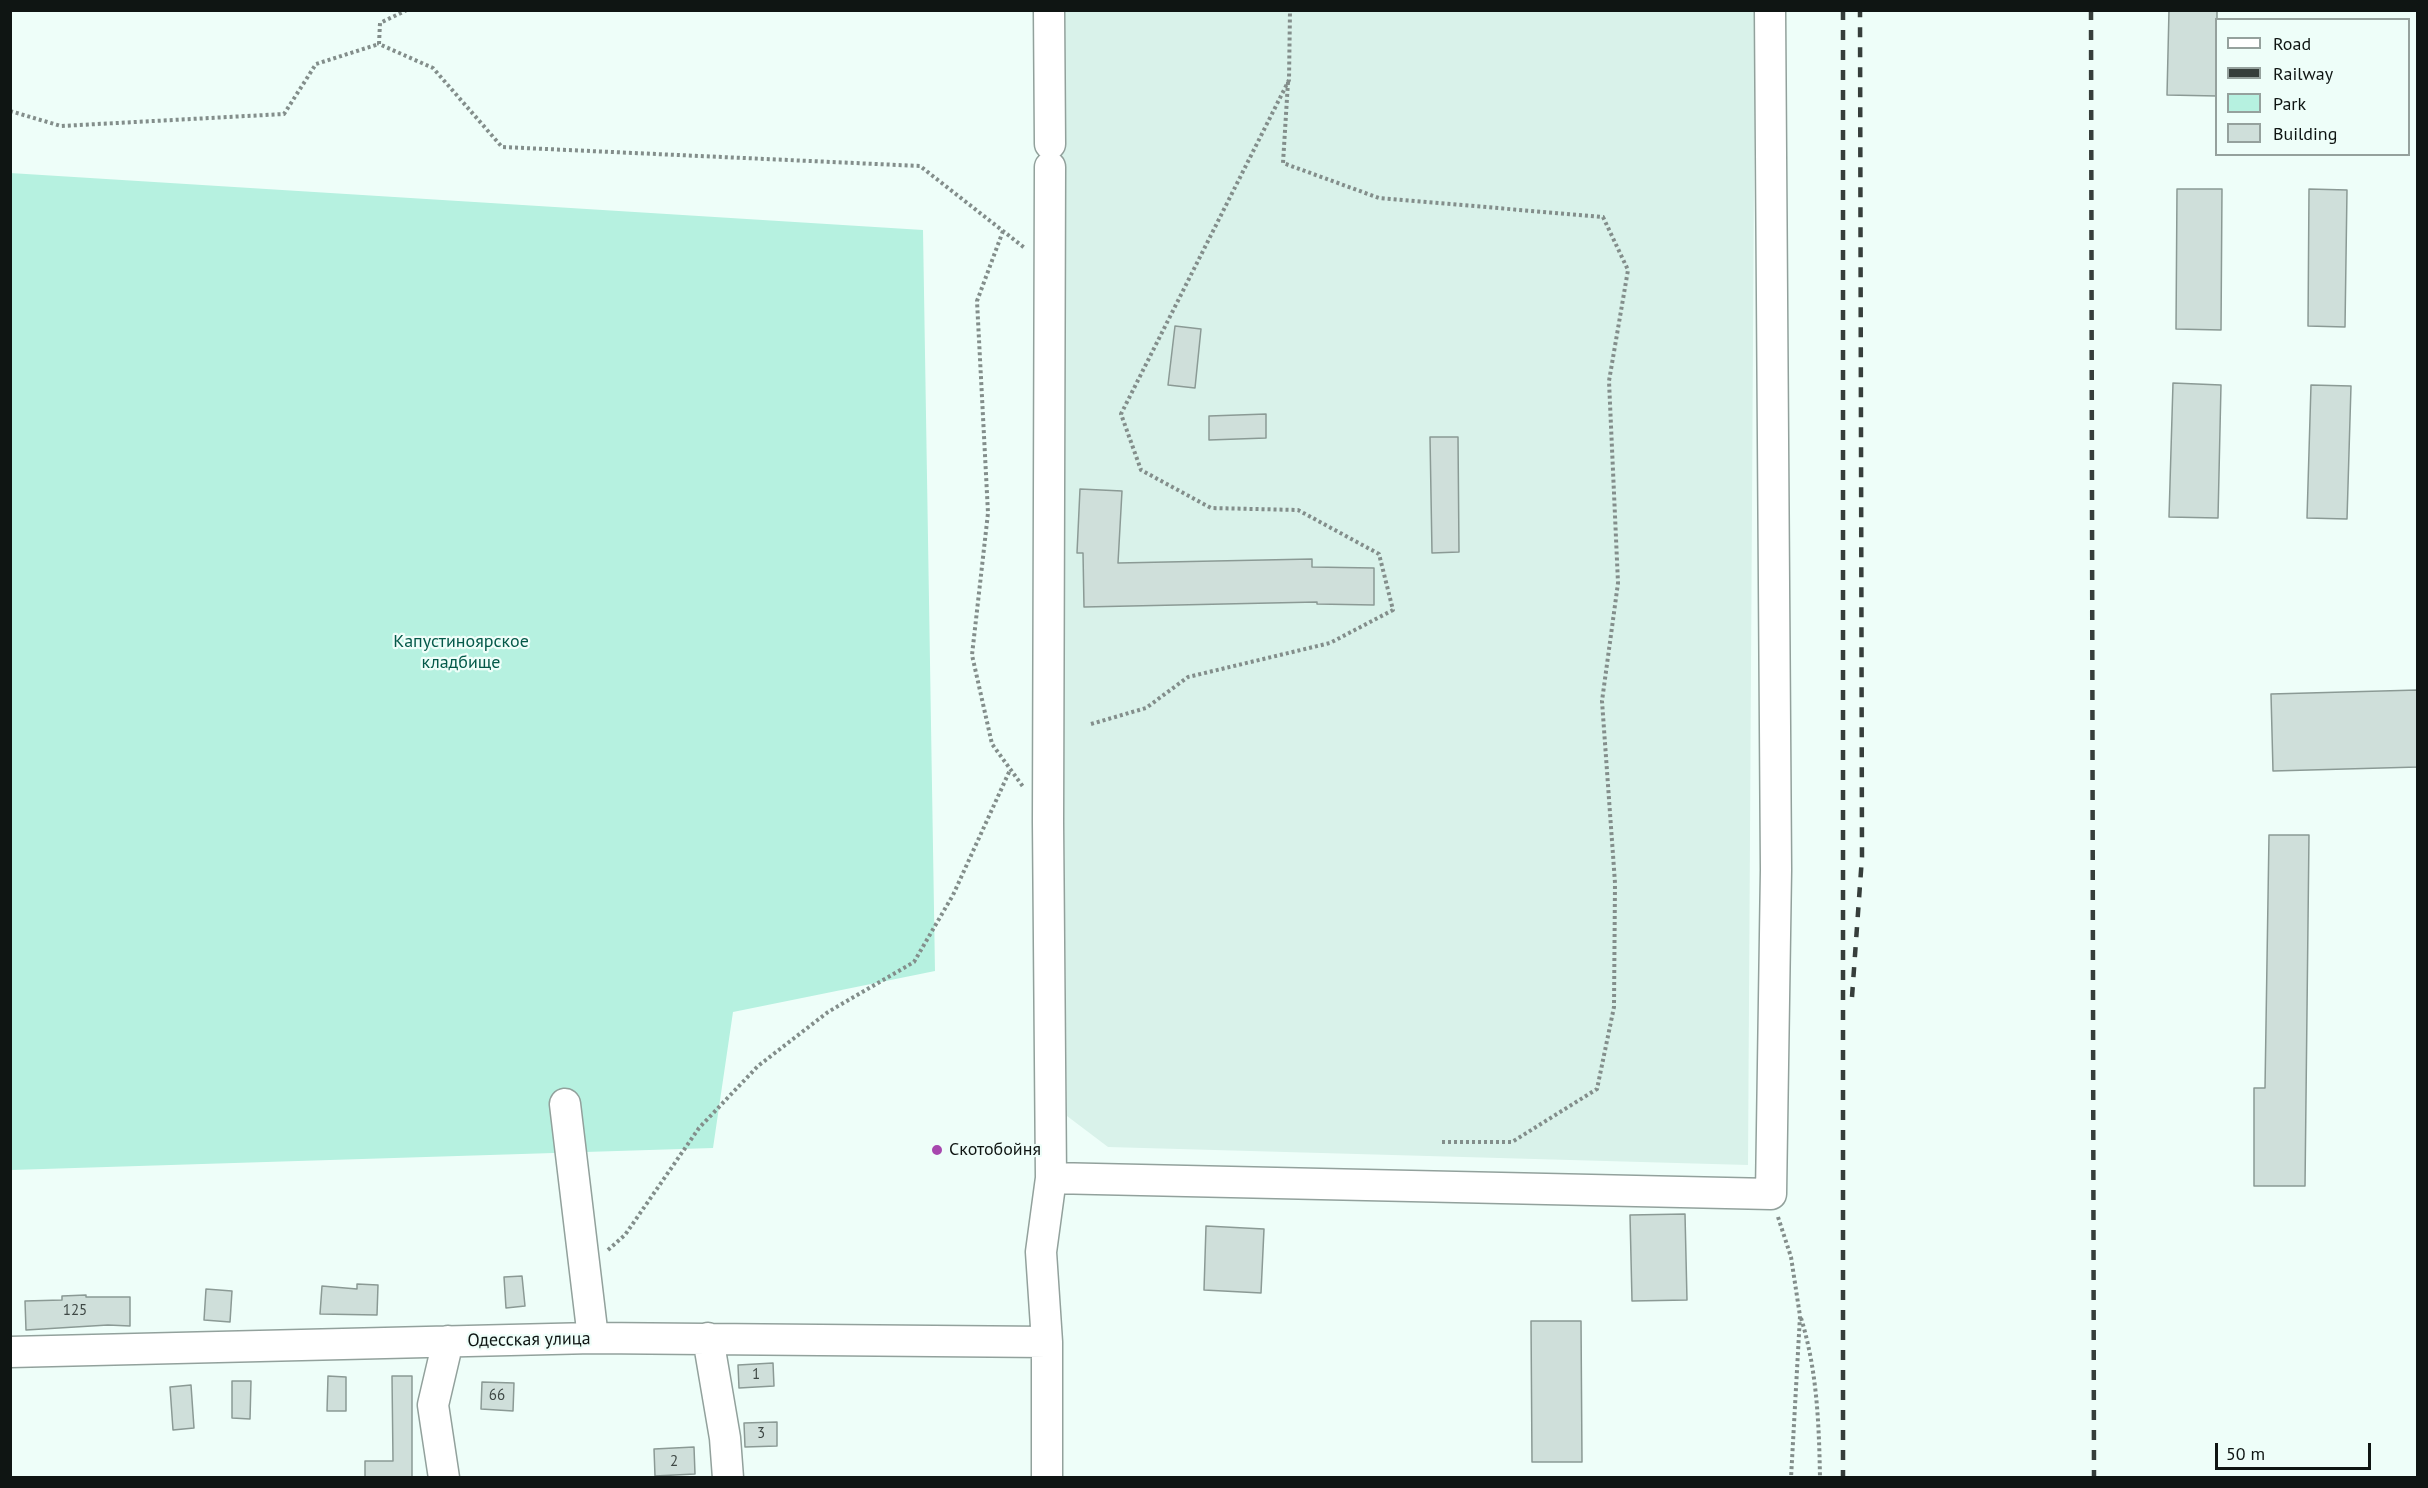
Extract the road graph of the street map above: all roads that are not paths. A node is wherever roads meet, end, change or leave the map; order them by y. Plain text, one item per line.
1 (1049, 10) edge
2 (1770, 10) edge
3 (565, 1104) dead end
4 (1051, 1178) junction
5 (593, 1338) junction
6 (708, 1338) junction
7 (448, 1341) junction
8 (1047, 1342) junction
9 (10, 1352) edge
10 (444, 1478) edge
11 (728, 1478) edge
12 (1047, 1478) edge

1 - 4 street
2 - 4 street
3 - 5 street
4 - 8 street
5 - 6 street, Одесская улица
5 - 7 street, Одесская улица
6 - 8 street, Одесская улица
6 - 11 street
7 - 9 street, Одесская улица
7 - 10 street
8 - 12 street

